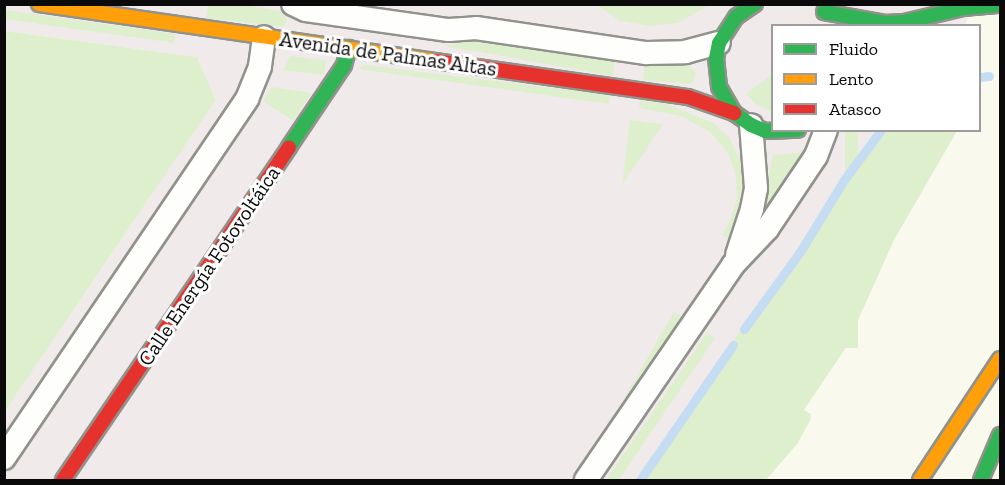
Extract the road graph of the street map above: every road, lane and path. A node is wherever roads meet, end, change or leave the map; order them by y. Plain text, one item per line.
1 (39, 4) edge
2 (756, 4) edge
3 (810, 4) edge
4 (1000, 5) edge
5 (299, 7) edge
6 (824, 12) junction
7 (834, 24) edge
8 (719, 43) junction
9 (270, 44) junction
10 (349, 48) junction
11 (742, 119) junction
12 (771, 129) edge
13 (825, 132) edge
14 (733, 265) junction
15 (1000, 359) edge
16 (1000, 435) edge
17 (4, 458) edge
18 (63, 480) edge
19 (586, 480) edge
20 (920, 480) edge
21 (981, 480) edge

1 - 9 main road, Avenida de Palmas Altas
2 - 8 main road
3 - 6 main road
4 - 6 main road
5 - 8 street, Avenida de Palmas Altas
5 - 9 street
6 - 7 main road
8 - 11 main road
9 - 10 main road, Avenida de Palmas Altas
9 - 17 street
10 - 11 main road, Avenida de Palmas Altas
10 - 18 main road, Calle Energía Fotovoltáica
11 - 12 main road, Avenida de Palmas Altas
11 - 14 street
13 - 14 street
14 - 19 street
15 - 20 main road
16 - 21 main road

